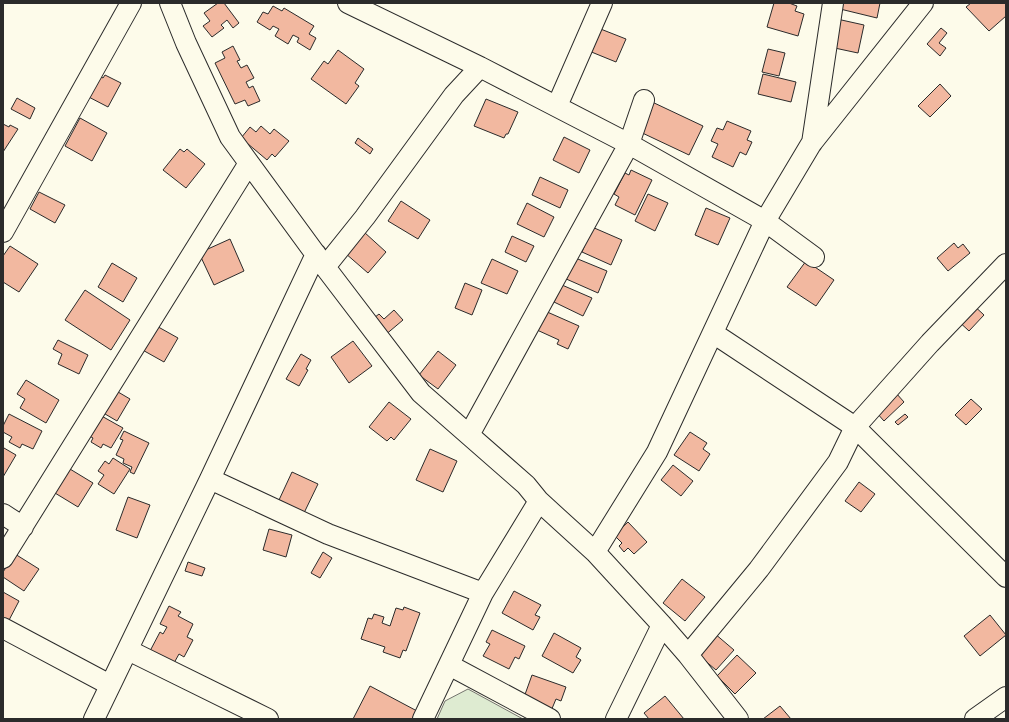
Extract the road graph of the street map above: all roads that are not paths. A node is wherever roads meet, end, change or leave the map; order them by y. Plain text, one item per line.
1 (131, 3) edge
2 (170, 3) edge
3 (348, 3) edge
4 (602, 3) edge
5 (833, 3) edge
6 (923, 3) edge
7 (480, 67) junction
8 (644, 100) dead end
9 (557, 106) junction
10 (629, 144) junction
11 (812, 144) junction
12 (249, 163) junction
13 (765, 221) junction
14 (3, 232) edge
15 (814, 257) dead end
16 (320, 260) junction
17 (1006, 264) edge
18 (713, 333) junction
19 (855, 426) junction
20 (469, 435) junction
21 (210, 479) junction
22 (539, 501) junction
23 (3, 514) edge
24 (23, 527) junction
25 (595, 552) junction
26 (3, 558) edge
27 (1006, 577) edge
28 (483, 593) junction
29 (662, 625) junction
30 (3, 628) edge
31 (128, 650) junction
32 (688, 655) junction
33 (449, 665) junction
34 (110, 685) junction
35 (1006, 697) edge
36 (94, 719) edge
37 (268, 719) edge
38 (423, 719) edge
39 (550, 719) edge
40 (616, 719) edge
41 (738, 719) edge
42 (975, 719) edge

1 - 14 street
2 - 12 street
3 - 7 street
4 - 9 street
5 - 11 street
6 - 11 street
7 - 9 street
7 - 16 street
8 - 10 street
9 - 10 street
10 - 13 street
10 - 20 street
11 - 13 street
12 - 16 street
12 - 24 street
13 - 15 street
13 - 18 street
16 - 20 street
16 - 21 street
17 - 19 street
18 - 19 street
18 - 25 street
19 - 27 street
19 - 32 street
20 - 22 street
21 - 28 street
21 - 31 street
22 - 25 street
22 - 28 street
23 - 24 street
24 - 26 street
25 - 29 street
28 - 33 street
29 - 32 street
29 - 40 street
30 - 34 street
31 - 34 street
31 - 37 street
32 - 41 street
33 - 38 street
33 - 39 street
34 - 36 street
35 - 42 street

